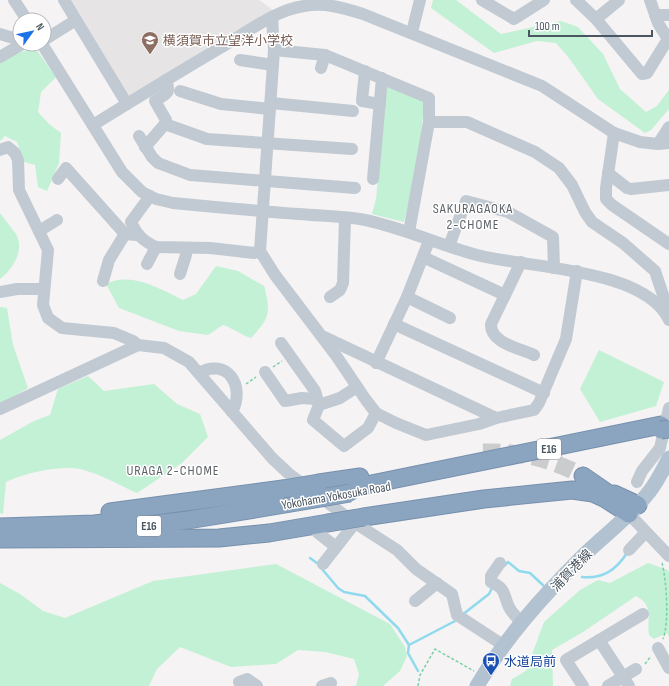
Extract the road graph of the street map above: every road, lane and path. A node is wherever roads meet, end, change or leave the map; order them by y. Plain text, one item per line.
1 (14, 0) edge
2 (64, 0) edge
3 (420, 0) edge
4 (482, 0) edge
5 (544, 0) edge
6 (576, 0) edge
7 (619, 0) edge
8 (650, 0) edge
9 (336, 3) edge
10 (22, 12) edge
11 (656, 15) junction
12 (669, 15) edge
13 (272, 17) junction
14 (596, 18) junction
15 (76, 20) junction
16 (412, 32) junction
17 (0, 34) edge
18 (52, 35) edge
19 (12, 38) edge
20 (12, 50) edge
21 (274, 50) junction
22 (47, 52) edge
23 (325, 55) junction
24 (0, 57) edge
25 (240, 60) dead end
26 (273, 65) junction
27 (321, 68) dead end
28 (365, 71) junction
29 (382, 78) junction
30 (166, 80) junction
31 (180, 91) dead end
32 (128, 104) junction
33 (380, 104) junction
34 (270, 106) junction
35 (353, 111) dead end
36 (429, 122) junction
37 (165, 124) junction
38 (93, 125) junction
39 (669, 127) edge
40 (614, 133) junction
41 (138, 136) dead end
42 (268, 143) junction
43 (663, 144) edge
44 (145, 147) junction
45 (352, 149) dead end
46 (0, 150) edge
47 (608, 173) junction
48 (58, 179) dead end
49 (373, 179) dead end
50 (266, 181) junction
51 (669, 185) edge
52 (355, 188) dead end
53 (150, 196) junction
54 (264, 212) junction
55 (345, 218) junction
56 (57, 220) dead end
57 (39, 231) junction
58 (409, 232) junction
59 (131, 234) junction
60 (430, 241) junction
61 (669, 244) edge
62 (156, 247) junction
63 (453, 247) junction
64 (186, 249) junction
65 (260, 251) junction
66 (423, 257) junction
67 (521, 262) junction
68 (147, 264) dead end
69 (446, 266) junction
70 (554, 268) junction
71 (577, 271) junction
72 (180, 274) dead end
73 (103, 281) dead end
74 (44, 289) junction
75 (0, 292) edge
76 (505, 295) junction
77 (330, 297) dead end
78 (407, 297) junction
79 (668, 317) edge
80 (450, 318) dead end
81 (394, 324) junction
82 (321, 336) junction
83 (281, 343) dead end
84 (138, 345) junction
85 (534, 355) dead end
86 (376, 363) junction
87 (265, 372) dead end
88 (199, 373) junction
89 (357, 387) junction
90 (544, 393) junction
91 (317, 402) junction
92 (669, 408) edge
93 (0, 409) edge
94 (232, 412) junction
95 (376, 413) junction
96 (496, 418) junction
97 (665, 427) edge
98 (482, 452) tunnel mouth
99 (669, 458) edge
100 (583, 476) tunnel mouth
101 (637, 482) dead end
102 (292, 496) junction
103 (633, 509) junction
104 (359, 520) junction
105 (0, 522) edge
106 (0, 527) edge
107 (323, 528) junction
108 (646, 532) junction
109 (0, 534) edge
110 (0, 539) edge
111 (336, 547) junction
112 (629, 550) dead end
113 (666, 556) edge
114 (500, 563) dead end
115 (323, 564) dead end
116 (437, 583) junction
117 (414, 601) dead end
118 (643, 614) dead end
119 (521, 623) junction
120 (599, 640) junction
121 (503, 645) junction
122 (658, 648) junction
123 (669, 668) edge
124 (636, 669) joint
125 (480, 681) edge
126 (626, 681) edge
127 (239, 682) dead end
128 (257, 686) edge
129 (418, 686) edge
130 (583, 686) edge
131 (608, 686) edge

1 - 10 street
2 - 15 street
3 - 16 street
4 - 5 street
6 - 14 street
7 - 14 street
8 - 11 street
9 - 13 street
9 - 16 street
11 - 12 street
11 - 14 street
13 - 21 street
13 - 30 street
15 - 18 street
15 - 32 street
16 - 40 street
17 - 19 street
20 - 24 street
21 - 23 street
21 - 26 street
22 - 38 street
23 - 27 street
23 - 28 street
25 - 26 street
26 - 34 street
28 - 29 street
28 - 33 street
29 - 33 street
29 - 36 street
30 - 32 street
30 - 37 street
31 - 34 street
32 - 38 street
33 - 49 street
34 - 35 street
34 - 42 street
36 - 58 street
36 - 79 street
37 - 42 street
37 - 44 street
38 - 53 street
39 - 43 street
40 - 43 street
40 - 47 street
41 - 44 street
42 - 45 street
42 - 50 street
44 - 50 street
46 - 57 street
47 - 51 street
47 - 61 street
48 - 59 street
50 - 52 street
50 - 54 street
53 - 54 street
53 - 59 street
54 - 55 street
54 - 65 street
55 - 58 street
55 - 77 street
56 - 57 street
57 - 74 street
58 - 60 street
59 - 62 street
59 - 73 street
60 - 63 street
60 - 66 street
62 - 64 street
62 - 68 street
63 - 67 street
63 - 69 street
63 - 70 street
64 - 65 street
64 - 72 street
65 - 82 street
66 - 69 street
66 - 78 street
67 - 70 street
67 - 76 street
69 - 76 street
70 - 71 street
71 - 79 street
71 - 90 street
74 - 75 street
74 - 84 street
76 - 85 street
78 - 80 street
78 - 81 street
81 - 86 street
81 - 90 street
82 - 86 street
82 - 89 street
83 - 91 street
84 - 88 street
84 - 93 street
86 - 96 street
87 - 91 street
88 - 94 street
88 - 94 street
89 - 91 street
89 - 95 street
90 - 96 street
91 - 95 street
92 - 101 street
94 - 104 street
95 - 96 street
97 - 102 highway, Yokohama Yokosuka Road / E16
98 - 102 highway, bridge
99 - 103 main road, 浦賀港線
100 - 103 highway
102 - 105 highway
102 - 106 highway, Yokohama Yokosuka Road / E16
102 - 109 highway, Yokohama Yokosuka Road / E16
103 - 104 highway
103 - 108 street
103 - 119 main road, 浦賀港線
104 - 107 highway, bridge
104 - 111 street
104 - 116 street
107 - 110 highway
107 - 111 street
108 - 112 street
108 - 113 street
111 - 115 street
113 - 122 path
114 - 119 street
116 - 117 street
116 - 121 street
118 - 120 street
119 - 121 main road, 浦賀港線
120 - 126 street
120 - 130 street
121 - 125 main road, 浦賀港線
122 - 123 street
122 - 124 path
124 - 126 street
125 - 129 path
126 - 131 street
127 - 128 street

